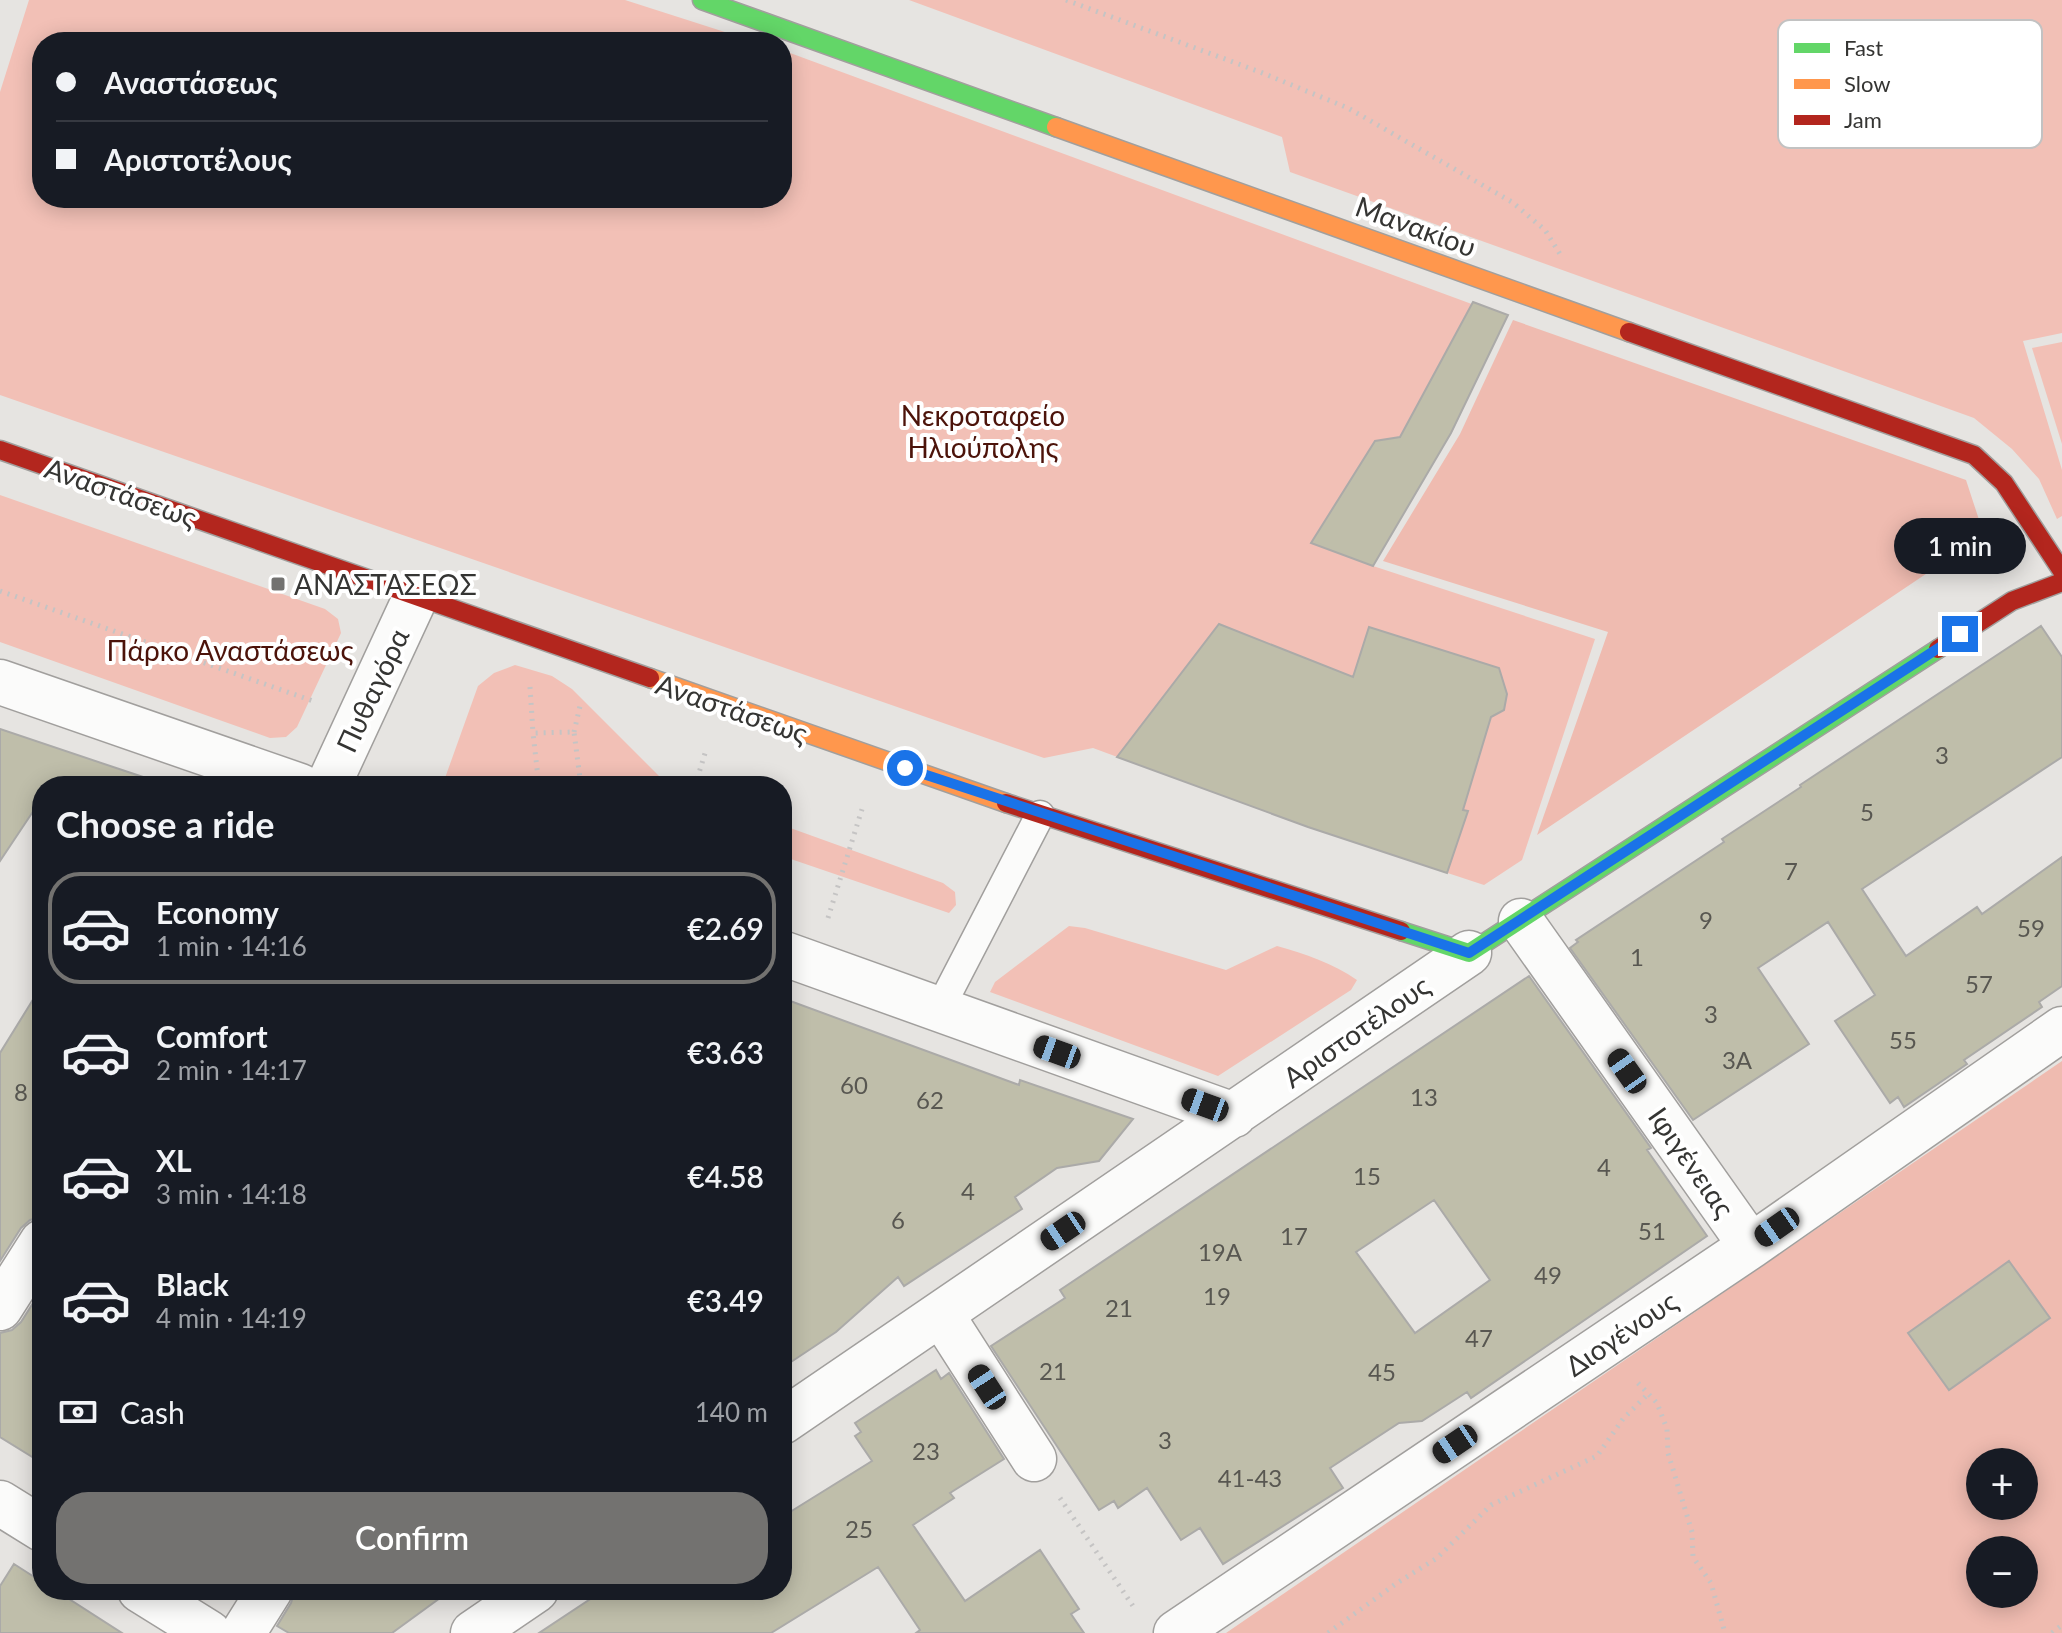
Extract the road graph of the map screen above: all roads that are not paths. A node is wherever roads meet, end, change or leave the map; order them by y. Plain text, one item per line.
1 (702, 0) edge
2 (792, 32) edge
3 (792, 32) edge
4 (0, 450) edge
5 (2062, 571) edge
6 (2062, 582) edge
7 (417, 594) junction
8 (0, 682) edge
9 (271, 776) edge
10 (332, 776) edge
11 (1040, 815) junction
12 (1521, 921) junction
13 (1469, 953) junction
14 (798, 959) edge
15 (939, 1010) junction
16 (2062, 1029) edge
17 (1234, 1115) junction
18 (1751, 1246) junction
19 (32, 1258) edge
20 (0, 1308) edge
21 (941, 1314) junction
22 (792, 1415) edge
23 (1034, 1459) road end
24 (0, 1503) edge
25 (32, 1523) edge
26 (156, 1600) edge
27 (264, 1600) edge
28 (521, 1600) edge
29 (1159, 1627) edge
30 (209, 1633) edge
31 (243, 1633) edge
32 (473, 1633) edge

1 - 2 street, Μανακίου
3 - 5 street, Μανακίου
4 - 7 street, Αναστάσεως
6 - 12 street, Αριστοτέλους
7 - 10 street, Πυθαγόρα
7 - 11 street, Αναστάσεως
8 - 9 street
11 - 13 street, Αναστάσεως
11 - 15 lane
12 - 13 street, Αριστοτέλους
12 - 18 street, Ιφιγένειας
13 - 17 street, Αριστοτέλους
14 - 15 street
15 - 17 street
16 - 18 street, Διογένους
17 - 21 street, Αριστοτέλους
18 - 29 street, Διογένους
19 - 20 street
21 - 22 street, Αριστοτέλους
21 - 23 street
24 - 25 street
26 - 30 street
27 - 31 street
28 - 32 street

